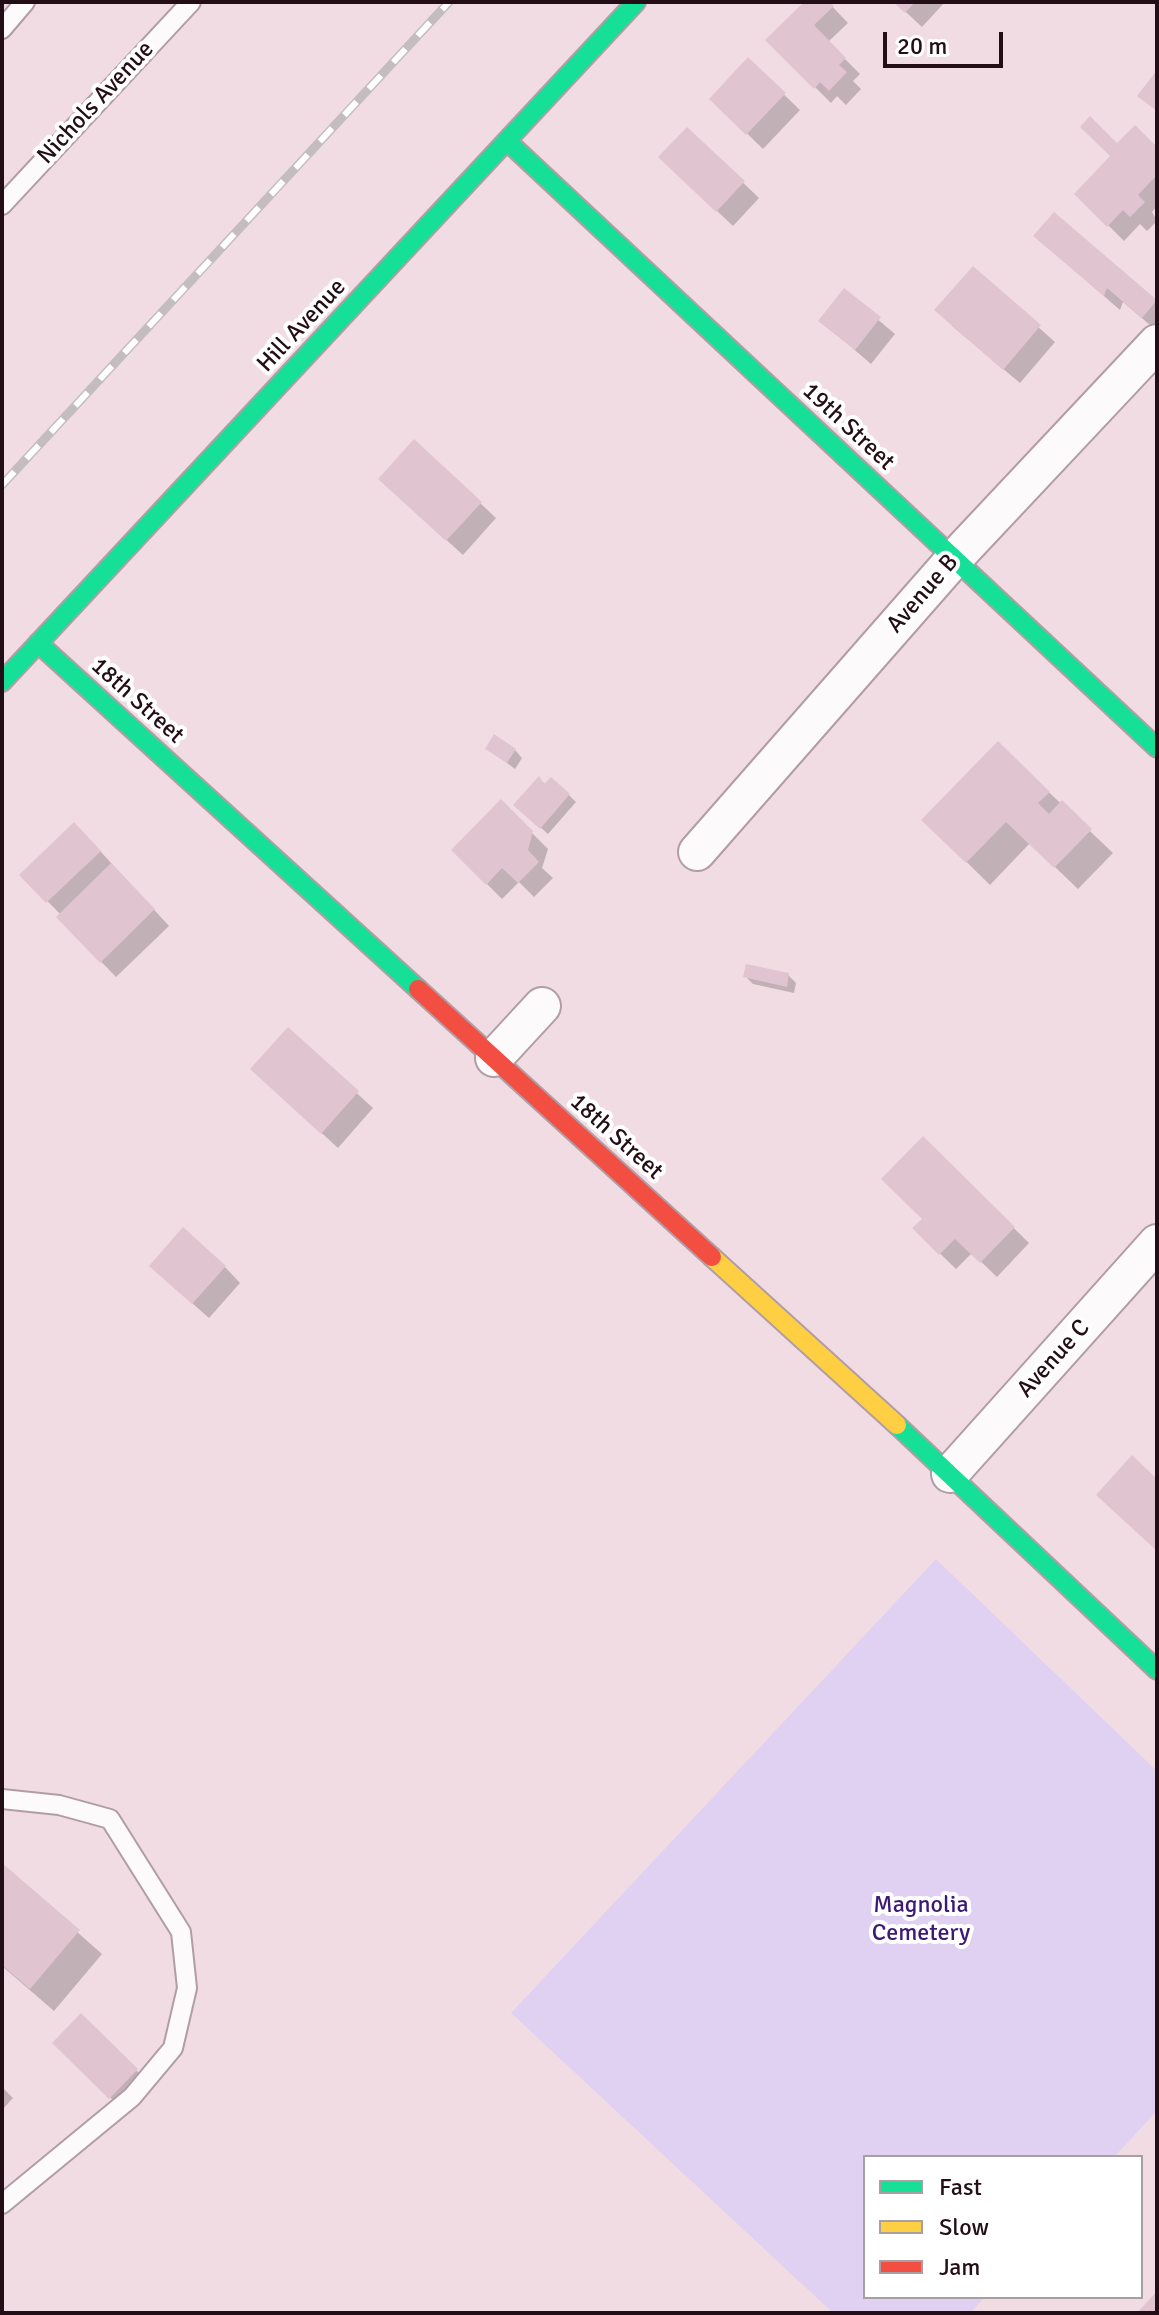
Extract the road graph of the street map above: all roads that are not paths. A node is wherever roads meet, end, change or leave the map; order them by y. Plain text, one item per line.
1 (25, 2) edge
2 (191, 2) edge
3 (636, 2) edge
4 (2, 29) edge
5 (507, 141) junction
6 (2, 205) edge
7 (1157, 343) edge
8 (954, 559) junction
9 (38, 643) junction
10 (2, 682) edge
11 (1157, 748) edge
12 (697, 852) dead end
13 (542, 1006) dead end
14 (494, 1058) junction
15 (1157, 1243) edge
16 (950, 1474) junction
17 (1157, 1670) edge
18 (2, 1799) edge
19 (4, 2198) edge

1 - 4 lane
2 - 6 lane, Nichols Avenue
3 - 5 street, Hill Avenue
5 - 8 street, 19th Street
5 - 9 street, Hill Avenue
7 - 8 street, Avenue B
8 - 11 street, 19th Street
8 - 12 street, Avenue B
9 - 10 street, Hill Avenue
9 - 14 street, 18th Street
13 - 14 street
14 - 16 street, 18th Street
15 - 16 street, Avenue C
16 - 17 street, 18th Street
18 - 19 lane

